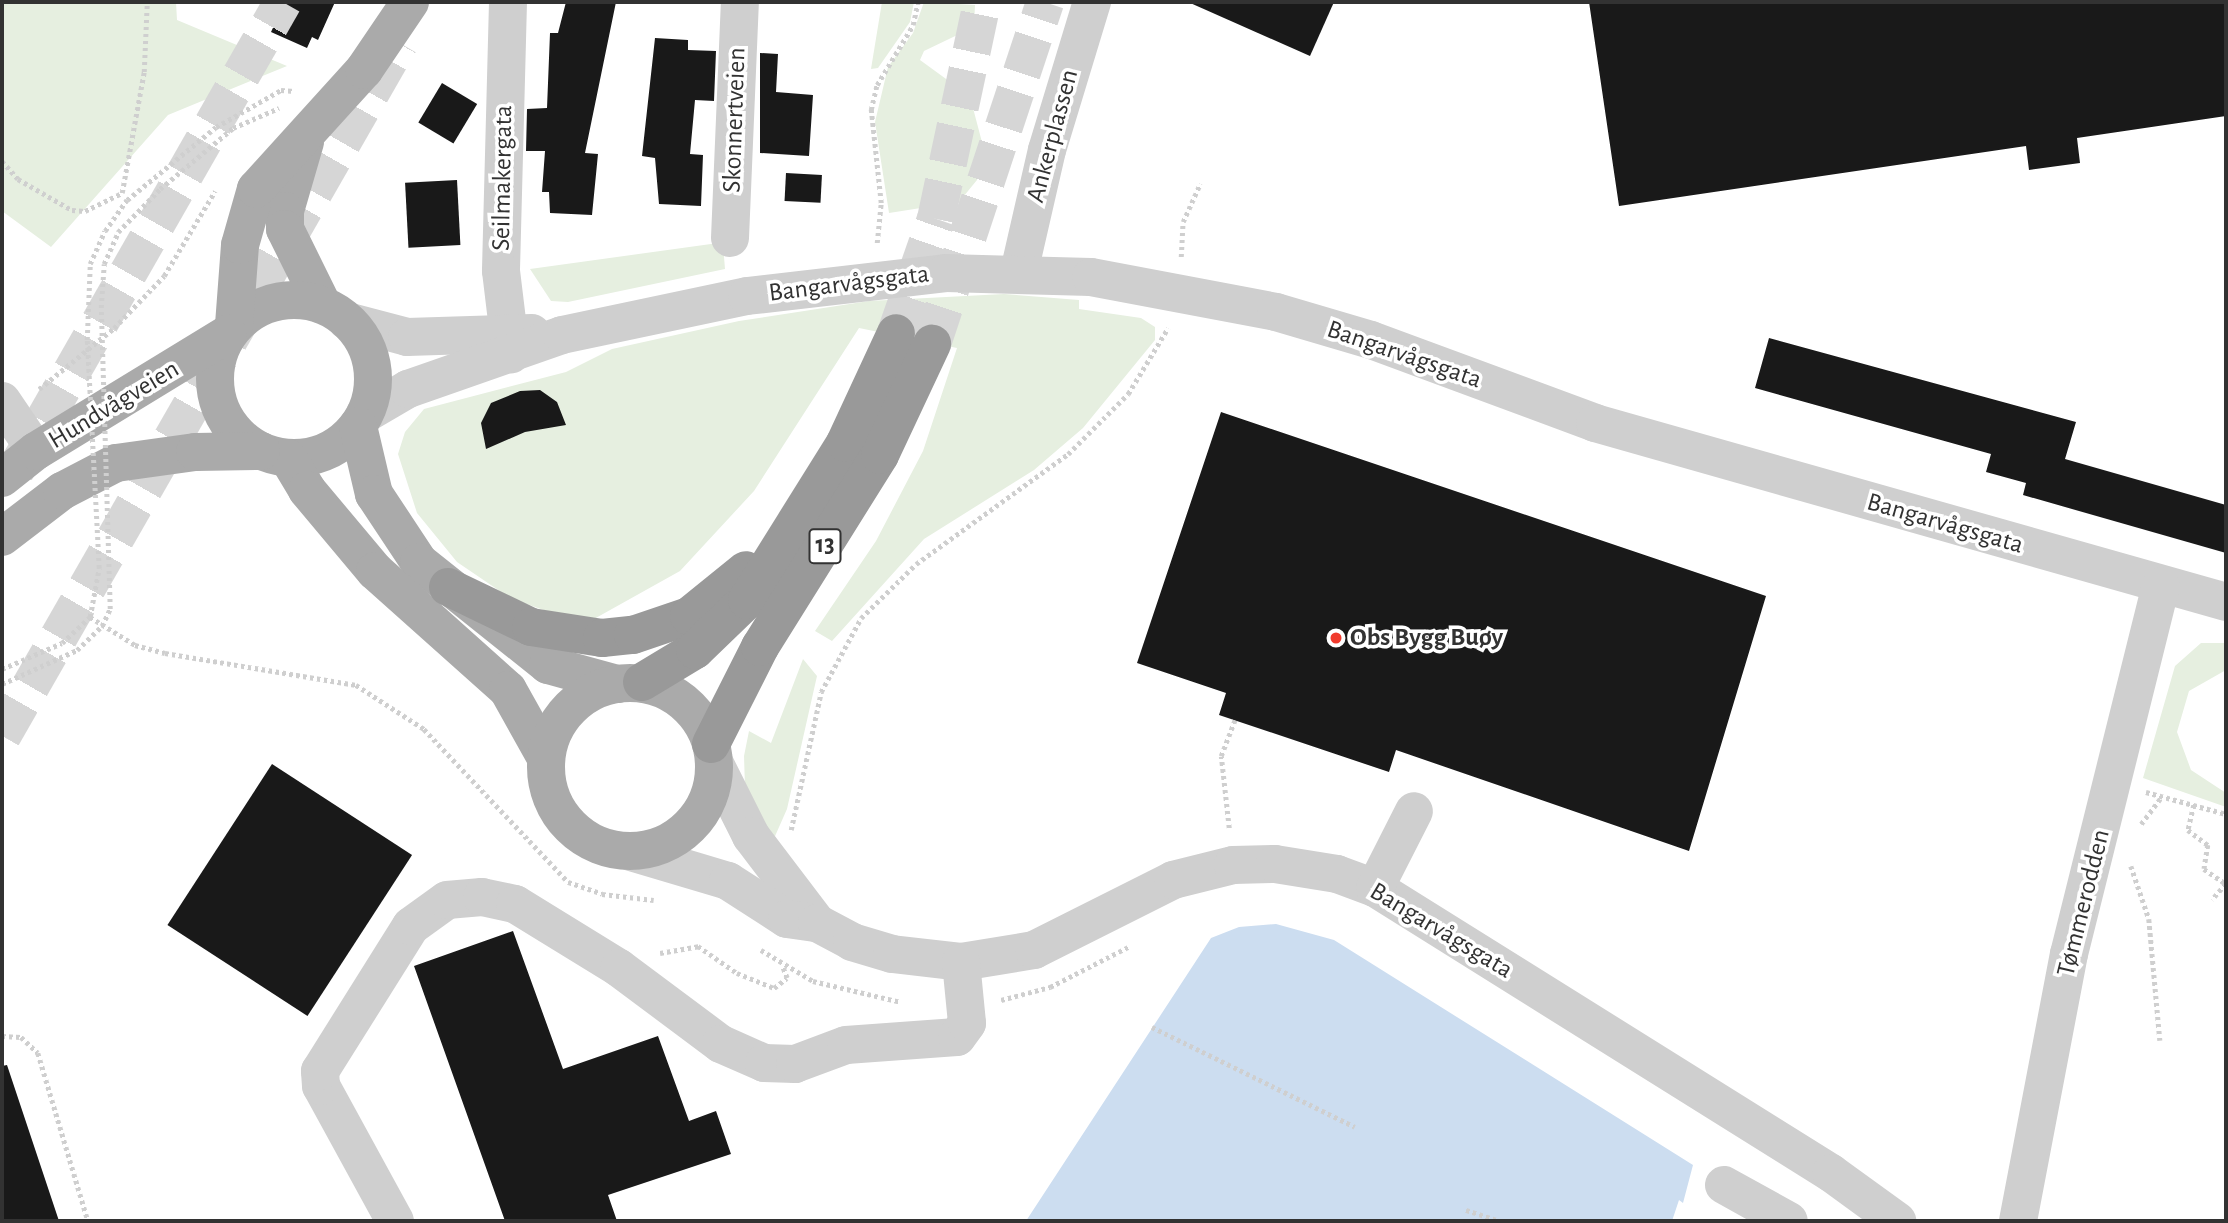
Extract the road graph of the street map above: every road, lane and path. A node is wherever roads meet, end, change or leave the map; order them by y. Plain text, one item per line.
1 (147, 2) edge
2 (410, 2) edge
3 (508, 2) edge
4 (740, 2) edge
5 (918, 2) edge
6 (1092, 2) edge
7 (302, 91) dead end
8 (270, 121) dead end
9 (306, 140) junction
10 (2, 161) edge
11 (222, 179) dead end
12 (1200, 184) dead end
13 (122, 193) junction
14 (128, 200) junction
15 (730, 238) dead end
16 (875, 252) dead end
17 (1181, 265) dead end
18 (1019, 272) junction
19 (335, 313) junction
20 (1174, 316) dead end
21 (231, 330) junction
22 (896, 333) tunnel mouth
23 (509, 343) junction
24 (932, 344) tunnel mouth
25 (16, 398) edge
26 (361, 420) junction
27 (36, 451) junction
28 (274, 454) junction
29 (2, 478) edge
30 (2, 537) edge
31 (788, 540) junction
32 (2161, 586) junction
33 (448, 587) junction
34 (2226, 602) edge
35 (90, 617) junction
36 (102, 626) junction
37 (2, 670) edge
38 (630, 683) junction
39 (2, 684) edge
40 (1236, 720) dead end
41 (712, 753) junction
42 (545, 758) junction
43 (2113, 783) junction
44 (2162, 796) junction
45 (2194, 805) junction
46 (1414, 811) dead end
47 (2226, 814) edge
48 (789, 834) dead end
49 (2137, 836) dead end
50 (1230, 840) dead end
51 (631, 852) junction
52 (2132, 860) dead end
53 (1375, 888) junction
54 (2212, 900) dead end
55 (661, 901) dead end
56 (817, 923) junction
57 (752, 943) dead end
58 (961, 962) junction
59 (783, 967) junction
60 (619, 968) junction
61 (966, 1003) junction
62 (1152, 1027) dead end
63 (2, 1036) edge
64 (2160, 1041) dead end
65 (1355, 1127) dead end
66 (1724, 1185) dead end
67 (1466, 1210) dead end
68 (88, 1221) edge
69 (395, 1221) edge
70 (1500, 1221) edge
71 (1789, 1221) edge
72 (1897, 1221) edge
73 (2018, 1221) edge

1 - 13 path
2 - 9 main road
3 - 23 street, Seilmakergata
4 - 15 street, Skonnertveien
5 - 16 path
6 - 18 street, Ankerplassen
7 - 14 path
8 - 36 path, bridge
9 - 19 main road
9 - 21 main road
10 - 13 path
11 - 25 path
12 - 17 path
13 - 14 path
14 - 35 path, bridge
18 - 23 street, Bangarvågsgata
18 - 32 street, Bangarvågsgata
19 - 21 main road
19 - 23 street, Bangarvågsgata
19 - 26 main road
20 - 48 path
21 - 27 main road, Hundvågveien
21 - 28 main road
22 - 31 highway, 13
23 - 26 street, Bangarvågsgata
24 - 41 highway, 13
25 - 27 street
26 - 28 main road
26 - 33 main road
27 - 29 main road, Hundvågveien
28 - 30 main road, Hundvågveien
28 - 42 main road
31 - 33 highway, 13
31 - 38 highway, 13
32 - 34 street, Bangarvågsgata
32 - 43 street, Tømmerodden
33 - 38 main road
35 - 36 path
35 - 37 path
36 - 39 path
36 - 55 path
38 - 41 main road
38 - 42 main road
40 - 50 path
41 - 51 main road
41 - 56 street
42 - 51 main road
43 - 44 path
43 - 73 street, Tømmerodden
44 - 45 path
44 - 49 path
45 - 47 path
45 - 54 path
46 - 53 street
51 - 56 street, Bangarvågsgata
52 - 64 path
53 - 58 street, Bangarvågsgata
53 - 72 street, Bangarvågsgata
56 - 58 street, Bangarvågsgata
57 - 59 path
58 - 61 street
59 - 60 path
59 - 61 path
60 - 61 street
60 - 69 street
62 - 65 path
63 - 68 path
66 - 71 street
67 - 70 path

